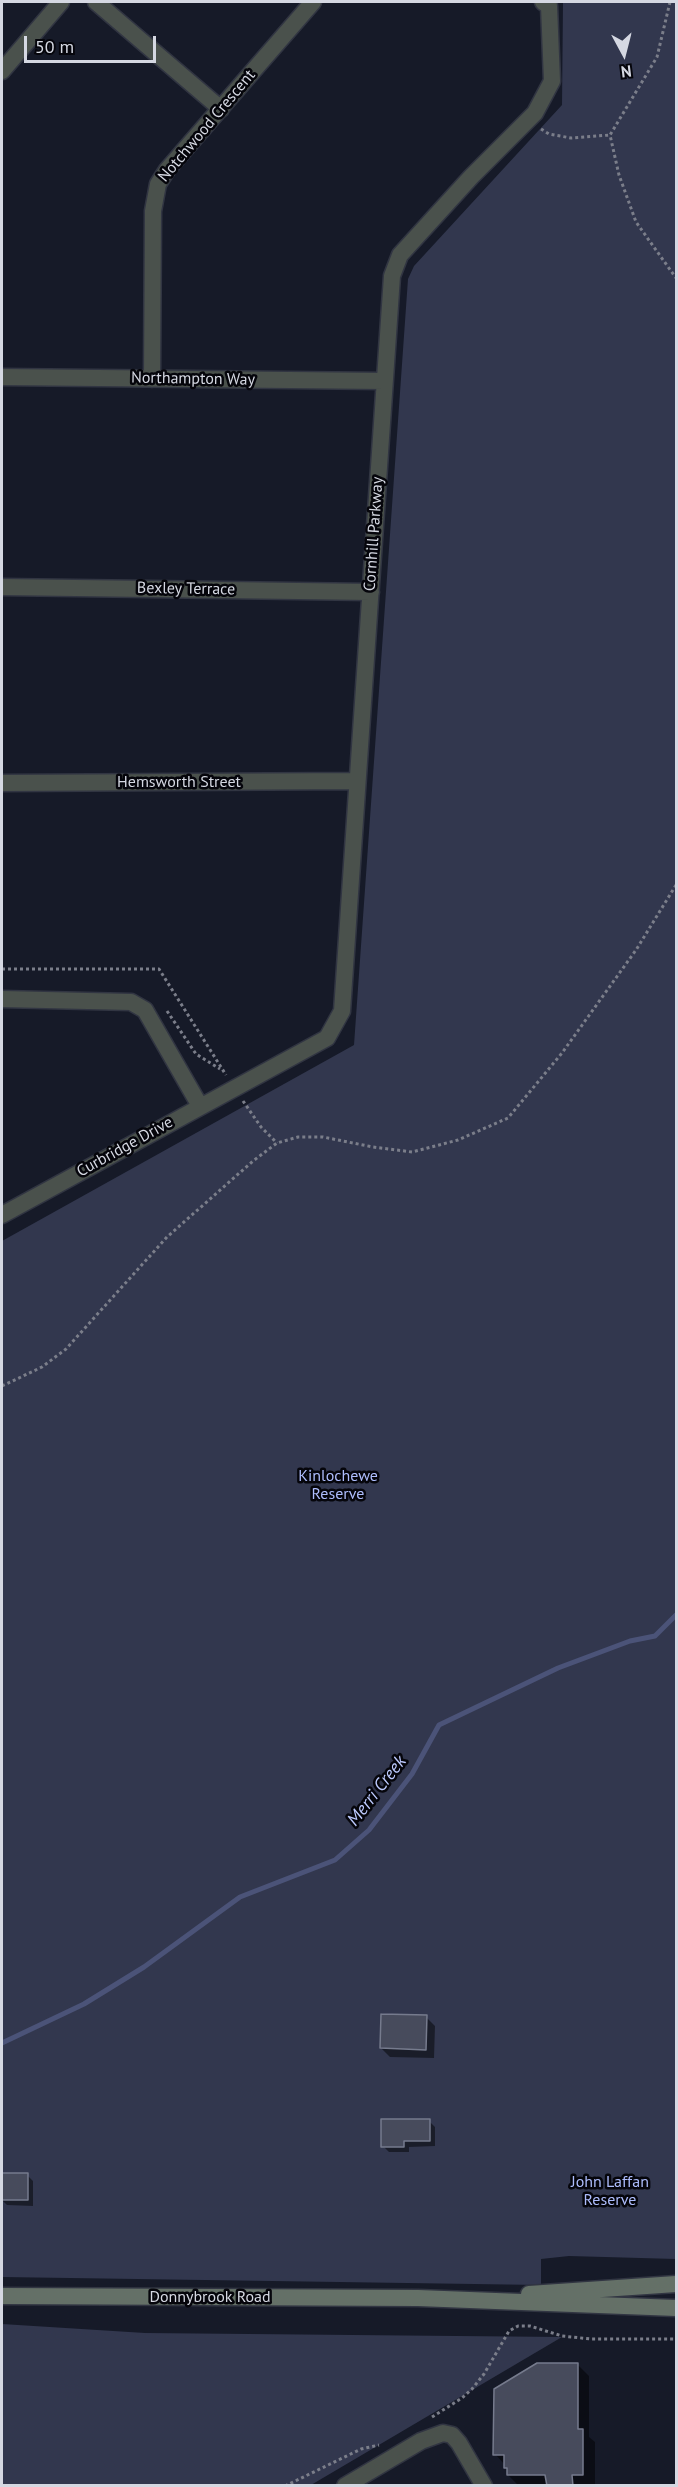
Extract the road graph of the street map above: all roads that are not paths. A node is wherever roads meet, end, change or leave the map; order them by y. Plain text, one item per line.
1 (61, 2) edge
2 (96, 2) edge
3 (313, 2) edge
4 (543, 2) edge
5 (2, 71) edge
6 (221, 109) junction
7 (2, 377) edge
8 (152, 379) junction
9 (384, 381) junction
10 (2, 587) edge
11 (370, 592) junction
12 (357, 781) junction
13 (2, 783) edge
14 (2, 999) edge
15 (242, 1084) joint
16 (200, 1106) junction
17 (2, 1215) edge
18 (676, 2284) edge
19 (2, 2296) edge
20 (418, 2298) junction
21 (676, 2308) edge
22 (345, 2486) edge
23 (484, 2486) edge

1 - 5 street
2 - 6 street
3 - 6 street, Notchwood Crescent
4 - 9 street, Cornhill Parkway
6 - 8 street, Notchwood Crescent
7 - 8 street, Northampton Way
8 - 9 street, Northampton Way
9 - 11 street, Cornhill Parkway
10 - 11 street, Bexley Terrace
11 - 12 street, Cornhill Parkway
12 - 13 street, Hemsworth Street
12 - 15 street, Cornhill Parkway
14 - 16 street
15 - 16 street, Curbridge Drive
16 - 17 street, Curbridge Drive
18 - 20 main road, Donnybrook Road
19 - 20 main road, Donnybrook Road
20 - 21 main road, Donnybrook Road
22 - 23 street

